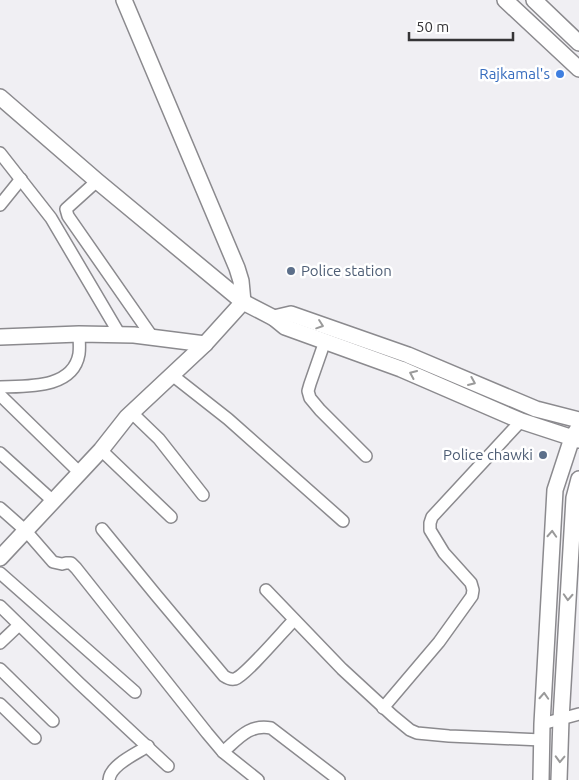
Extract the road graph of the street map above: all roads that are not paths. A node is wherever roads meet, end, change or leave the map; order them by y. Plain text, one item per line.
1 (124, 0) edge
2 (505, 0) edge
3 (534, 0) edge
4 (520, 14) junction
5 (579, 43) edge
6 (579, 69) edge
7 (0, 97) edge
8 (0, 153) edge
9 (21, 179) junction
10 (97, 181) junction
11 (0, 205) edge
12 (243, 302) junction
13 (274, 318) junction
14 (79, 334) junction
15 (120, 335) junction
16 (0, 338) edge
17 (154, 338) junction
18 (325, 341) junction
19 (205, 344) junction
20 (172, 375) junction
21 (0, 387) edge
22 (0, 395) edge
23 (132, 413) junction
24 (579, 420) edge
25 (521, 422) junction
26 (577, 435) edge
27 (101, 450) junction
28 (0, 452) edge
29 (366, 456) dead end
30 (80, 473) junction
31 (579, 479) edge
32 (203, 495) dead end
33 (576, 500) edge
34 (54, 501) junction
35 (0, 508) edge
36 (171, 517) dead end
37 (343, 521) dead end
38 (102, 529) dead end
39 (26, 531) junction
40 (0, 558) edge
41 (0, 573) edge
42 (266, 590) dead end
43 (0, 606) edge
44 (294, 620) junction
45 (19, 625) junction
46 (0, 643) edge
47 (0, 669) edge
48 (135, 692) dead end
49 (0, 704) edge
50 (383, 708) junction
51 (579, 714) edge
52 (561, 719) junction
53 (53, 721) dead end
54 (542, 724) junction
55 (35, 738) dead end
56 (542, 740) junction
57 (148, 746) junction
58 (223, 752) junction
59 (168, 766) dead end
60 (539, 779) edge
61 (109, 780) edge
62 (258, 780) edge
63 (339, 780) edge
64 (559, 780) edge

1 - 12 street
2 - 4 street
3 - 4 street
3 - 5 street
4 - 6 street
7 - 10 street
8 - 9 street
9 - 11 street
9 - 15 street
10 - 12 street
10 - 17 street
12 - 13 street
12 - 19 street
13 - 18 street
13 -> 24 street
14 - 15 street
14 - 16 street
14 - 21 street
15 - 17 street
17 - 19 street
25 -> 18 street
18 - 29 street
19 - 20 street
20 - 23 street
20 - 37 street
22 - 30 street
23 - 27 street
23 - 32 street
25 - 26 street
25 - 50 street
54 -> 26 street
27 - 30 street
27 - 36 street
28 - 34 street
30 - 34 street
31 - 33 street
33 -> 52 street
34 - 39 street
35 - 39 street
38 - 44 street
39 - 40 street
39 - 58 street
41 - 48 street
42 - 44 street
43 - 45 street
44 - 50 street
45 - 46 street
45 - 57 street
47 - 53 street
49 - 55 street
50 - 56 street
51 - 52 street
52 - 54 street
52 -> 64 street
54 - 56 street
56 - 60 street
57 - 59 street
57 - 61 street
58 - 62 street
58 - 63 street

